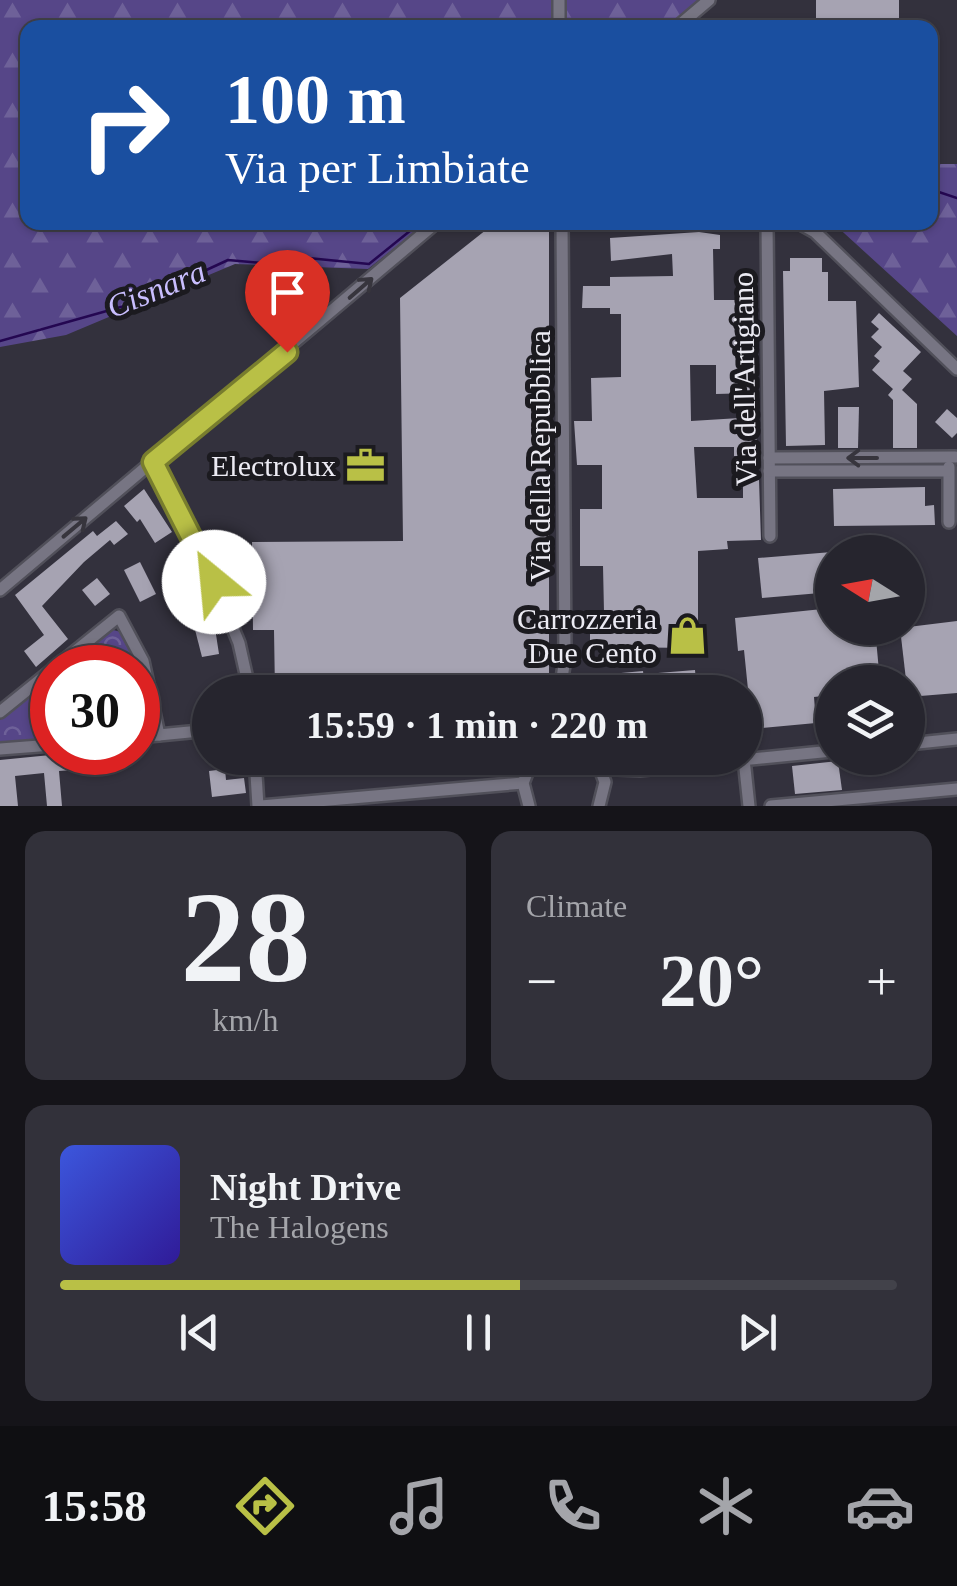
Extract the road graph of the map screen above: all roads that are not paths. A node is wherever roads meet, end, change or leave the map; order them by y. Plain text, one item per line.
1 (709, 0) edge
2 (685, 20) edge
3 (427, 230) edge
4 (562, 230) edge
5 (767, 230) edge
6 (811, 230) edge
7 (957, 370) edge
8 (956, 456) edge
9 (153, 462) junction
10 (769, 465) junction
11 (947, 471) junction
12 (950, 522) dead end
13 (770, 536) dead end
14 (0, 590) edge
15 (83, 645) edge
16 (134, 645) edge
17 (246, 675) edge
18 (563, 675) edge
19 (30, 688) edge
20 (0, 712) edge
21 (192, 732) edge
22 (160, 735) edge
23 (957, 740) edge
24 (925, 743) edge
25 (30, 747) edge
26 (0, 749) edge
27 (815, 752) edge
28 (762, 757) edge
29 (257, 775) edge
30 (527, 775) edge
31 (602, 775) edge
32 (745, 775) edge
33 (523, 783) junction
34 (957, 789) edge
35 (418, 792) junction
36 (260, 806) edge
37 (415, 806) edge
38 (530, 806) edge
39 (599, 806) edge
40 (748, 806) edge
41 (770, 806) edge

1 - 2 street
9 -> 3 street
4 - 18 street, Via della Repubblica
5 - 10 street, Via dell'Artigiano
6 - 7 street
8 -> 10 street
8 - 11 street
14 -> 9 street
9 - 17 street
10 - 11 street
10 - 13 street, Via dell'Artigiano
11 - 12 street
15 - 16 street
19 - 20 street
21 - 22 street
23 - 24 street
25 - 26 street
27 - 28 street
29 - 36 street
30 - 33 street
31 - 39 street
32 - 40 street
33 - 35 street
33 - 38 street
34 - 41 street
35 - 36 street
35 - 37 street

